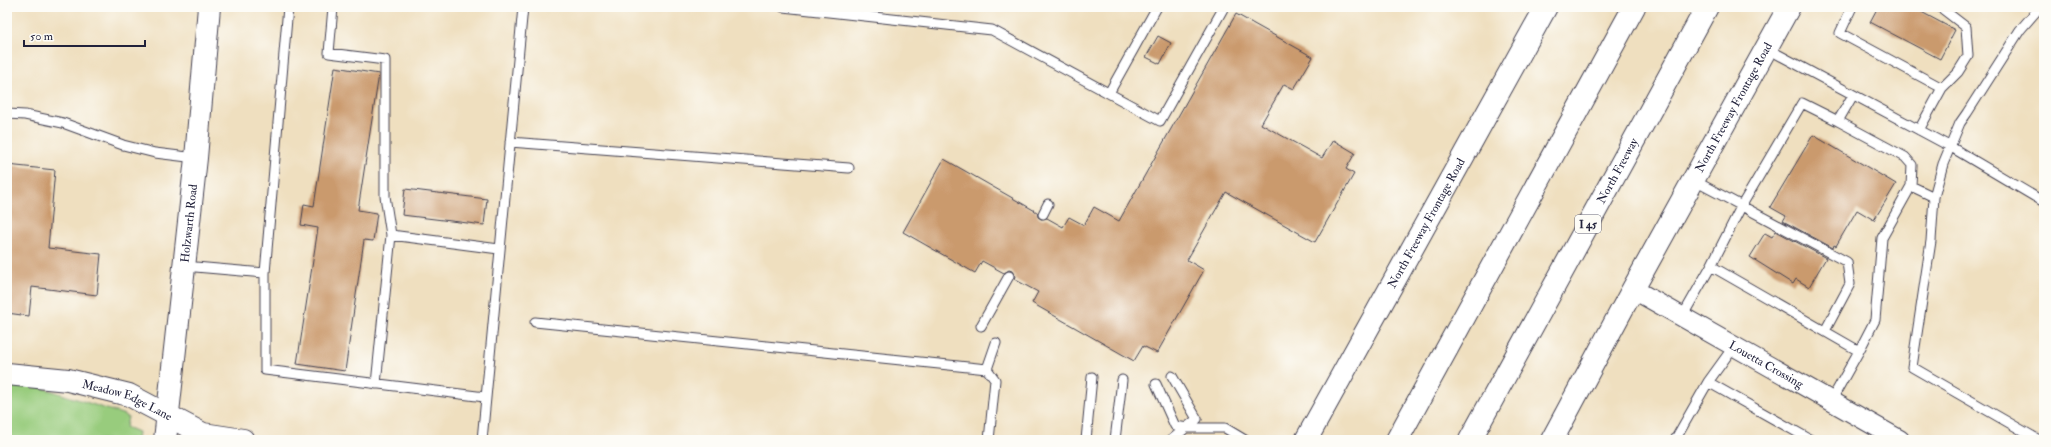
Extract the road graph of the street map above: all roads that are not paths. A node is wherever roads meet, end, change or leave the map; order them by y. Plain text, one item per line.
1 (209, 7) edge
2 (288, 7) edge
3 (333, 7) edge
4 (523, 7) edge
5 (783, 7) edge
6 (1157, 7) edge
7 (1224, 7) edge
8 (1546, 7) edge
9 (1634, 7) edge
10 (1707, 7) edge
11 (1789, 7) edge
12 (1852, 7) edge
13 (1940, 7) edge
14 (2039, 8) edge
15 (1766, 48) junction
16 (1942, 88) junction
17 (1109, 93) junction
18 (1853, 94) junction
19 (7, 114) edge
20 (1838, 121) junction
21 (1919, 130) junction
22 (510, 142) junction
23 (1951, 147) junction
24 (196, 158) junction
25 (849, 168) dead end
26 (1693, 180) junction
27 (1911, 186) junction
28 (1934, 197) junction
29 (2044, 202) edge
30 (1048, 204) dead end
31 (1742, 205) junction
32 (1043, 214) dead end
33 (391, 235) junction
34 (499, 249) junction
35 (184, 266) junction
36 (1711, 266) junction
37 (265, 273) junction
38 (1009, 276) dead end
39 (1633, 289) junction
40 (1682, 317) junction
41 (535, 322) dead end
42 (981, 326) dead end
43 (1825, 332) junction
44 (996, 343) dead end
45 (1734, 346) junction
46 (1859, 351) junction
47 (986, 369) junction
48 (7, 374) edge
49 (1172, 376) dead end
50 (1092, 377) dead end
51 (1122, 380) dead end
52 (1708, 382) junction
53 (376, 384) junction
54 (1156, 384) dead end
55 (485, 397) junction
56 (1831, 401) junction
57 (167, 414) junction
58 (1188, 428) junction
59 (165, 440) edge
60 (243, 440) edge
61 (482, 440) edge
62 (990, 440) edge
63 (1086, 440) edge
64 (1115, 440) edge
65 (1171, 440) edge
66 (1245, 440) edge
67 (1306, 440) edge
68 (1397, 440) edge
69 (1470, 440) edge
70 (1552, 440) edge
71 (1675, 440) edge
72 (1811, 440) edge
73 (1900, 440) edge
74 (2039, 440) edge

1 - 24 main road, Holzwarth Road
2 - 37 lane
3 - 33 lane
4 - 22 lane
5 - 17 lane
6 - 17 lane
7 - 17 lane
8 - 67 main road, North Freeway Frontage Road
9 - 68 main road
10 - 69 main road, North Freeway / I 45
11 - 15 main road, North Freeway Frontage Road
12 - 16 lane
13 - 16 lane
14 - 23 lane
15 - 18 lane
15 - 26 main road, North Freeway Frontage Road
16 - 21 lane
18 - 20 lane
18 - 21 lane
19 - 24 lane
20 - 27 lane
20 - 31 lane
21 - 23 lane
22 - 25 lane
22 - 34 lane
23 - 28 lane
23 - 29 lane
24 - 35 main road, Holzwarth Road
26 - 31 lane
26 - 39 main road, North Freeway Frontage Road
27 - 28 lane
27 - 46 lane
28 - 74 lane
30 - 32 lane
31 - 36 lane
31 - 43 lane
33 - 34 lane
33 - 53 lane
34 - 55 lane
35 - 37 lane
35 - 57 main road, Holzwarth Road
36 - 40 lane
36 - 43 lane
37 - 53 lane
38 - 42 lane
39 - 40 street, Louetta Crossing
39 - 70 main road, North Freeway Frontage Road
40 - 45 street, Louetta Crossing
41 - 47 lane
43 - 46 lane
44 - 47 lane
45 - 52 lane
45 - 56 street, Louetta Crossing
46 - 56 lane
47 - 62 lane
48 - 57 main road, Meadow Edge Lane
49 - 58 lane
50 - 63 lane
51 - 64 lane
52 - 71 lane
52 - 72 lane
53 - 55 lane
54 - 58 lane
55 - 61 lane
56 - 73 street, Louetta Crossing
57 - 59 main road, Holzwarth Road
57 - 60 main road, Meadow Edge Lane
58 - 65 lane
58 - 66 lane

